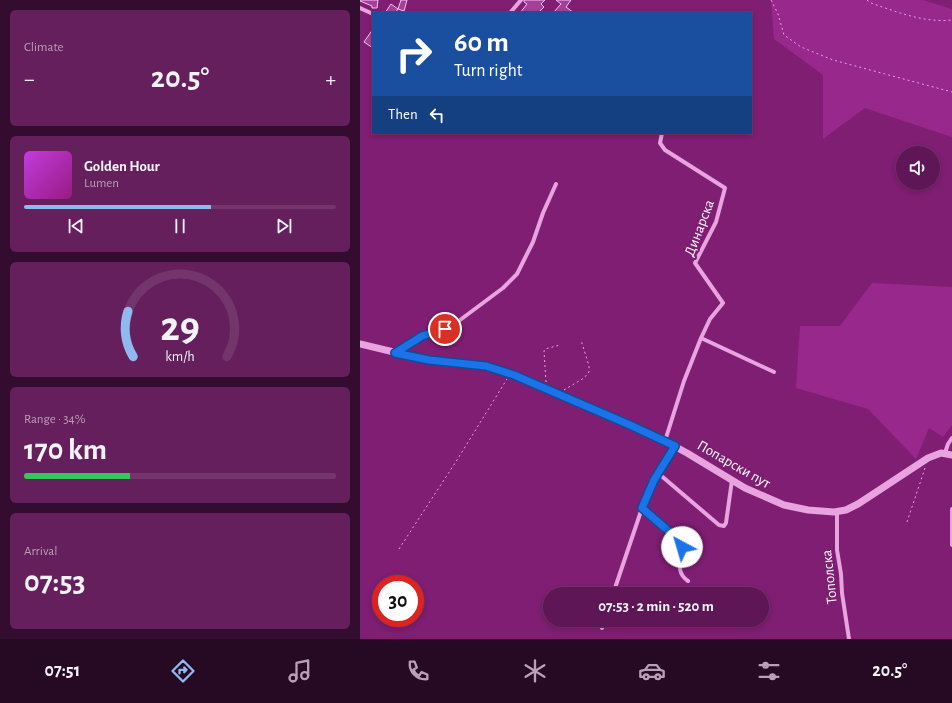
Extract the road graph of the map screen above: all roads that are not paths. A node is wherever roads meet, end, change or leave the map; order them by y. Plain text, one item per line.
1 (521, 0) edge
2 (360, 8) edge
3 (511, 12) edge
4 (372, 14) edge
5 (662, 134) edge
6 (556, 184) dead end
7 (701, 338) junction
8 (360, 344) edge
9 (395, 353) junction
10 (774, 372) dead end
11 (952, 438) edge
12 (665, 441) junction
13 (675, 446) junction
14 (948, 454) edge
15 (658, 473) junction
16 (732, 480) junction
17 (642, 508) junction
18 (952, 509) edge
19 (838, 512) junction
20 (952, 545) edge
21 (688, 581) dead end
22 (615, 587) edge
23 (848, 639) edge

1 - 3 street
2 - 4 street
5 - 7 street, Динарска
6 - 9 street
7 - 10 street
7 - 12 street, Динарска
8 - 9 street, Попарски пут
9 - 12 street, Попарски пут
11 - 14 street
12 - 13 street, Попарски пут
13 - 15 street
13 - 16 street, Попарски пут
14 - 19 street, Попарски пут
15 - 16 street
15 - 17 street
16 - 19 street, Попарски пут
17 - 21 street
17 - 22 street
18 - 20 street
19 - 23 street, Тополска

